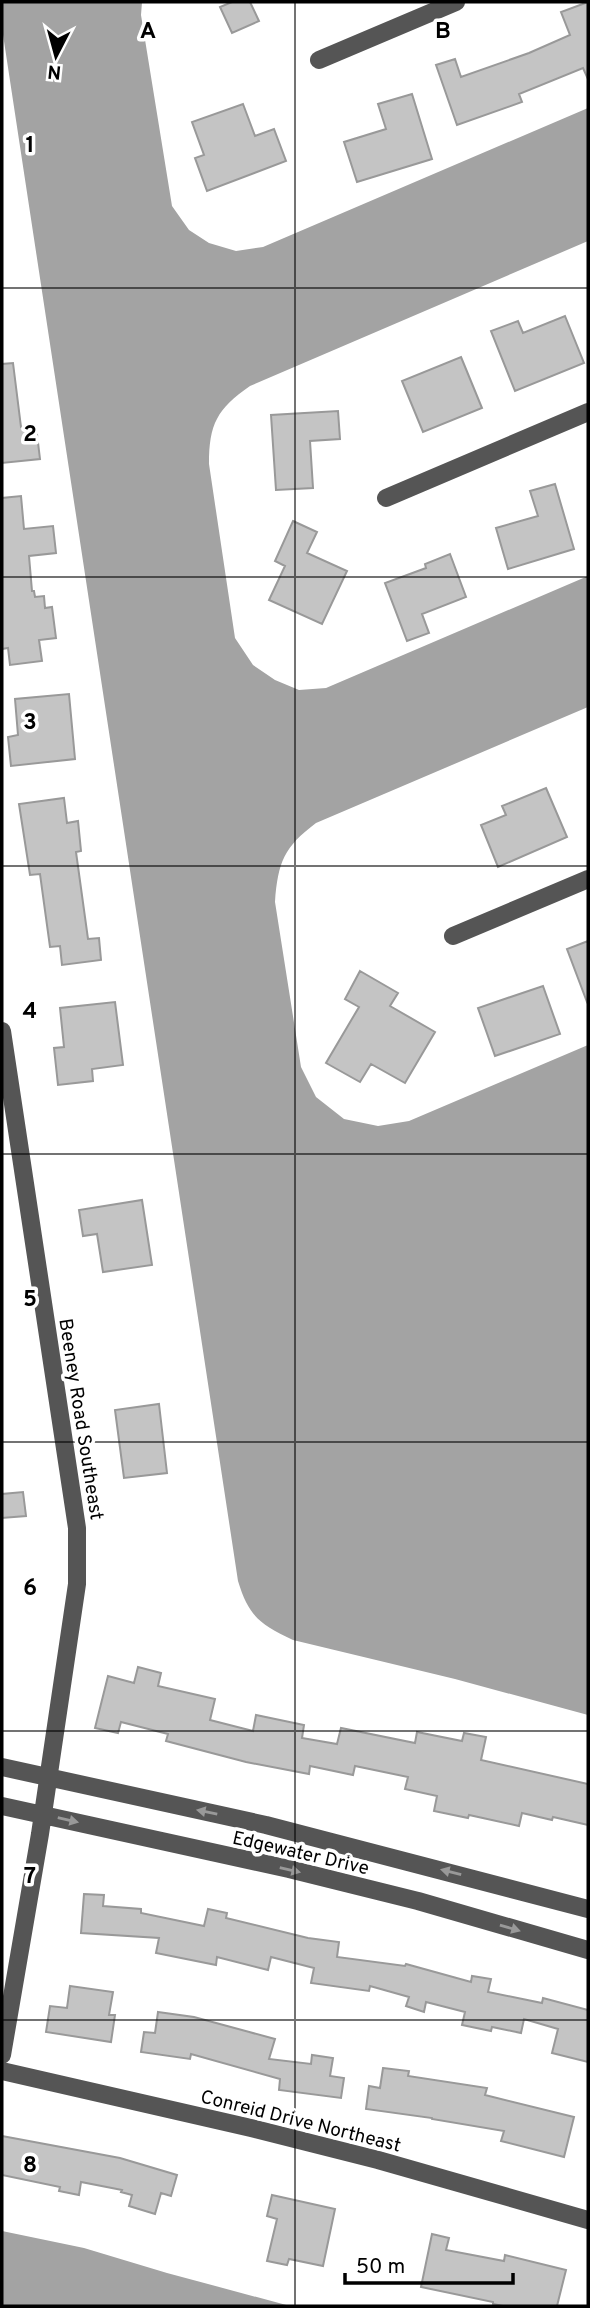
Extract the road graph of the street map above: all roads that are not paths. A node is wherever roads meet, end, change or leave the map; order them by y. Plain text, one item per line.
1 (456, 2) edge
2 (320, 60) dead end
3 (588, 412) edge
4 (386, 498) dead end
5 (588, 878) edge
6 (453, 936) dead end
7 (2, 1031) edge
8 (2, 1768) edge
9 (48, 1777) junction
10 (2, 1806) edge
11 (43, 1814) junction
12 (588, 1909) edge
13 (588, 1950) edge
14 (2, 2055) edge
15 (2, 2071) edge
16 (588, 2220) edge

1 - 2 street
3 - 4 street
5 - 6 street
7 - 9 street, Beeney Road Southeast
8 - 9 street, Edgewater Drive
9 - 11 street, Beeney Road Southeast
12 -> 9 street, Edgewater Drive
10 - 11 street, Edgewater Drive
11 -> 13 street, Edgewater Drive
11 - 14 street, Beeney Road Southeast
15 - 16 street, Conreid Drive Northeast

